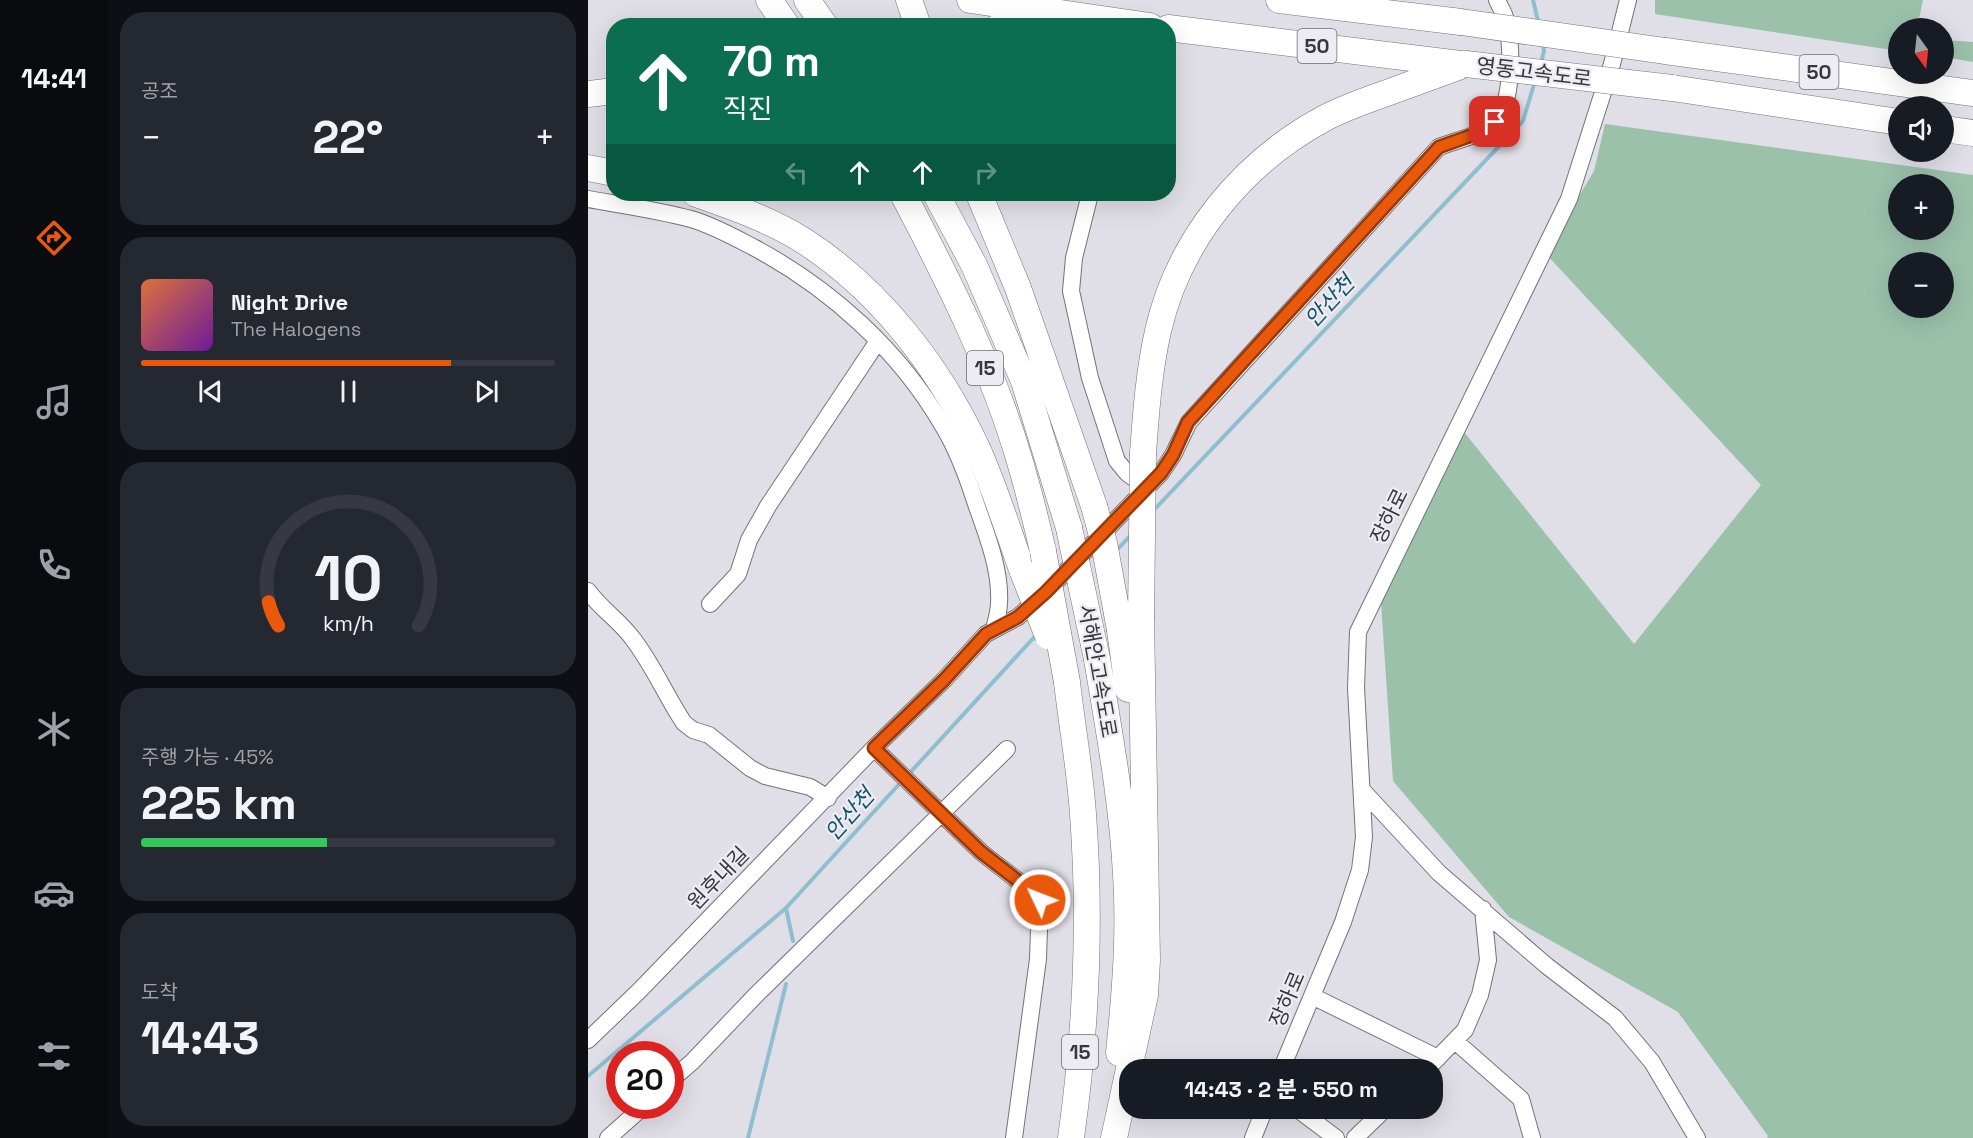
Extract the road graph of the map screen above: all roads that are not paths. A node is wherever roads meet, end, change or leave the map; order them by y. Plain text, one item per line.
1 (769, 0) edge
2 (807, 0) edge
3 (909, 0) edge
4 (970, 0) edge
5 (1279, 0) edge
6 (1381, 0) edge
7 (1497, 0) edge
8 (1628, 0) edge
9 (781, 18) edge
10 (819, 18) edge
11 (915, 18) edge
12 (1096, 18) edge
13 (1461, 22) junction
14 (1176, 29) edge
15 (1466, 64) junction
16 (606, 92) edge
17 (1973, 93) edge
18 (588, 94) edge
19 (1888, 120) edge
20 (1954, 130) edge
21 (1973, 133) edge
22 (588, 168) edge
23 (606, 171) edge
24 (588, 199) edge
25 (717, 201) edge
26 (907, 201) edge
27 (940, 201) edge
28 (982, 201) edge
29 (1088, 201) edge
30 (878, 341) junction
31 (1146, 487) junction
32 (588, 591) edge
33 (710, 604) dead end
34 (1130, 624) junction
35 (994, 629) junction
36 (1066, 682) junction
37 (1007, 749) dead end
38 (876, 750) junction
39 (1363, 791) junction
40 (828, 798) junction
41 (939, 811) junction
42 (1483, 909) junction
43 (1138, 953) junction
44 (1312, 996) junction
45 (588, 1040) edge
46 (1455, 1041) junction
47 (1286, 1059) edge
48 (1423, 1059) edge
49 (1437, 1059) edge
50 (684, 1067) edge
51 (629, 1119) edge
52 (1260, 1119) edge
53 (1311, 1119) edge
54 (1375, 1119) edge
55 (608, 1138) edge
56 (1014, 1138) edge
57 (1071, 1138) edge
58 (1112, 1138) edge
59 (1253, 1138) edge
60 (1336, 1138) edge
61 (1355, 1138) edge
62 (1532, 1138) edge
63 (1697, 1138) edge

1 - 9 highway
2 - 10 highway
3 - 11 highway
4 - 12 highway
5 - 13 highway, 영동고속도로 / 50
6 - 13 highway
7 - 31 street, 원후내길
8 - 39 street, 장하로
13 - 17 highway, 영동고속도로 / 50, bridge
14 - 15 highway, 영동고속도로 / 50
15 - 19 highway, 영동고속도로 / 50, bridge
15 - 34 highway, bridge
16 - 18 highway
20 - 21 highway
22 - 23 highway
24 - 30 street
25 - 36 highway, bridge
26 - 36 highway, 서해안고속도로 / 15, bridge
27 - 43 highway, 서해안고속도로 / 15, bridge
28 - 34 highway, bridge
29 - 31 street
30 - 33 street
30 - 35 street
31 - 35 street, 원후내길
32 - 40 street
34 - 43 highway
35 - 38 street, 원후내길
36 - 57 highway, 서해안고속도로 / 15
37 - 41 street
38 - 40 street, 원후내길
38 - 41 street
39 - 42 street
39 - 44 street, 장하로
40 - 45 street, 원후내길
41 - 50 street
41 - 56 street
42 - 46 street
42 - 63 street
43 - 58 highway, 서해안고속도로 / 15
44 - 47 street, 장하로
44 - 48 street
46 - 49 street
46 - 62 street
51 - 55 street
52 - 59 street
53 - 60 street
54 - 61 street

